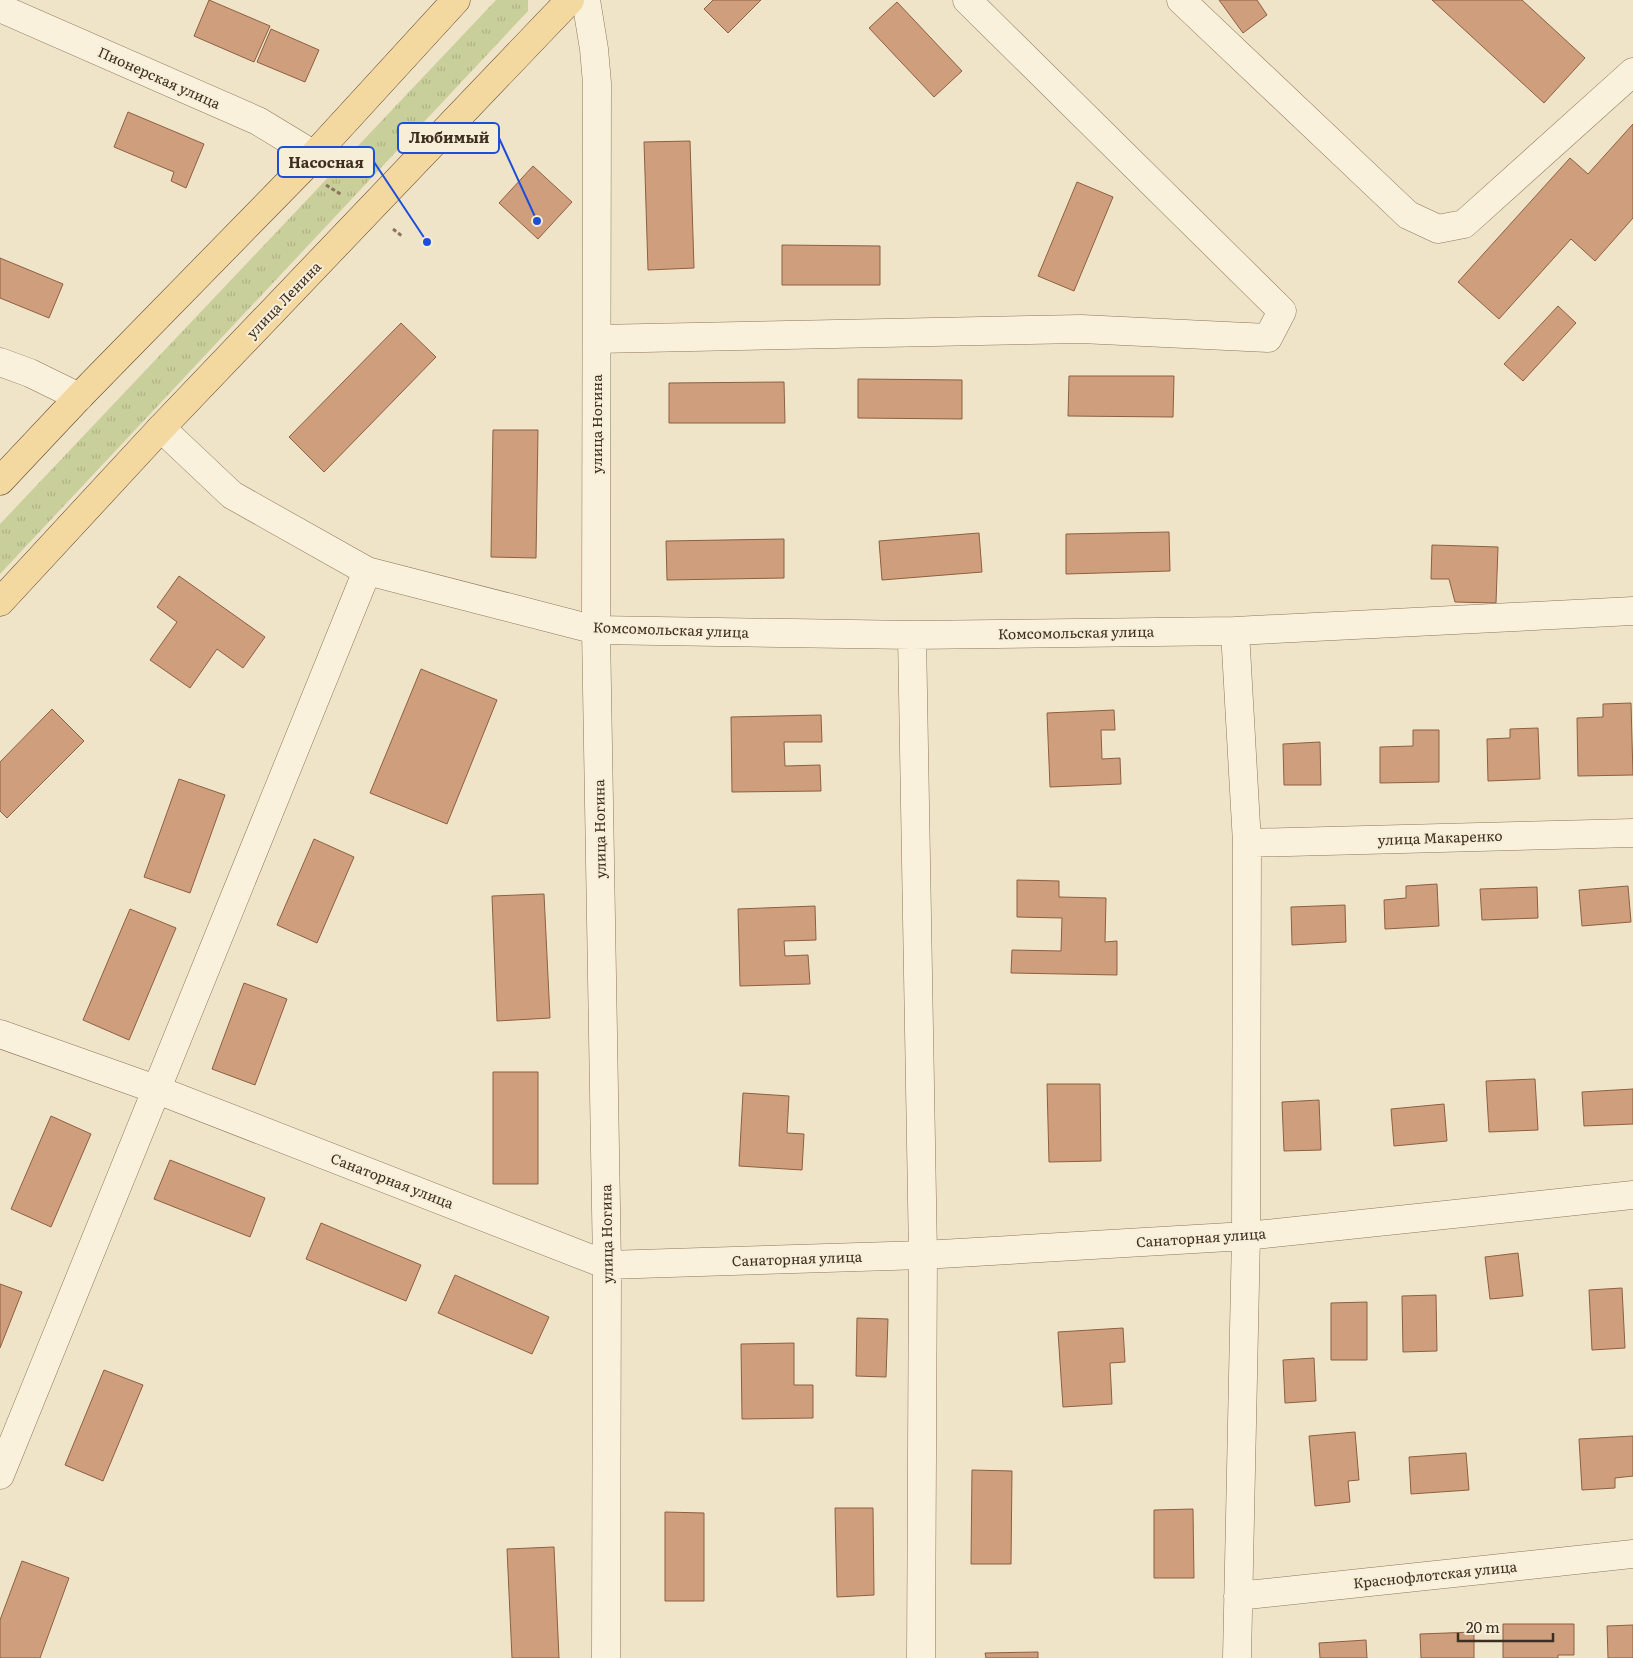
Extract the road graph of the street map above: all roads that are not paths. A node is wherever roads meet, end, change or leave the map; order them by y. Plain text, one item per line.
1 (456, 0) edge
2 (547, 0) edge
3 (570, 0) edge
4 (586, 0) edge
5 (967, 0) edge
6 (1181, 0) edge
7 (0, 8) edge
8 (545, 28) junction
9 (1633, 72) edge
10 (314, 155) junction
11 (597, 339) junction
12 (0, 362) edge
13 (79, 397) junction
14 (162, 428) junction
15 (0, 481) edge
16 (367, 571) junction
17 (0, 602) edge
18 (1633, 611) edge
19 (596, 630) junction
20 (1234, 631) junction
21 (912, 635) junction
22 (1633, 833) edge
23 (1247, 843) junction
24 (0, 1034) edge
25 (155, 1088) junction
26 (1633, 1195) edge
27 (1246, 1236) junction
28 (923, 1255) junction
29 (607, 1265) junction
30 (0, 1475) edge
31 (1633, 1554) edge
32 (1238, 1596) junction
33 (606, 1658) edge
34 (921, 1658) edge
35 (1236, 1658) edge

1 - 10 main road
2 - 8 main road
3 - 8 main road, улица Ленина
4 - 11 street, улица Ногина
5 - 11 street
6 - 9 street
7 - 10 street, Пионерская улица
8 - 14 main road, улица Ленина
10 - 13 main road
11 - 19 street, улица Ногина
12 - 13 street
13 - 15 main road
14 - 16 street, Комсомольская улица
14 - 17 main road, улица Ленина
16 - 19 street, Комсомольская улица
16 - 25 street
18 - 20 street, Комсомольская улица
19 - 21 street, Комсомольская улица
19 - 29 street, улица Ногина
20 - 21 street, Комсомольская улица
20 - 23 street
21 - 28 street
22 - 23 street, улица Макаренко
23 - 27 street
24 - 25 street, Санаторная улица
25 - 29 street, Санаторная улица
25 - 30 street
26 - 27 street, Санаторная улица
27 - 28 street, Санаторная улица
27 - 32 street
28 - 29 street, Санаторная улица
28 - 34 street
29 - 33 street, улица Ногина
31 - 32 street, Краснофлотская улица
32 - 35 street

